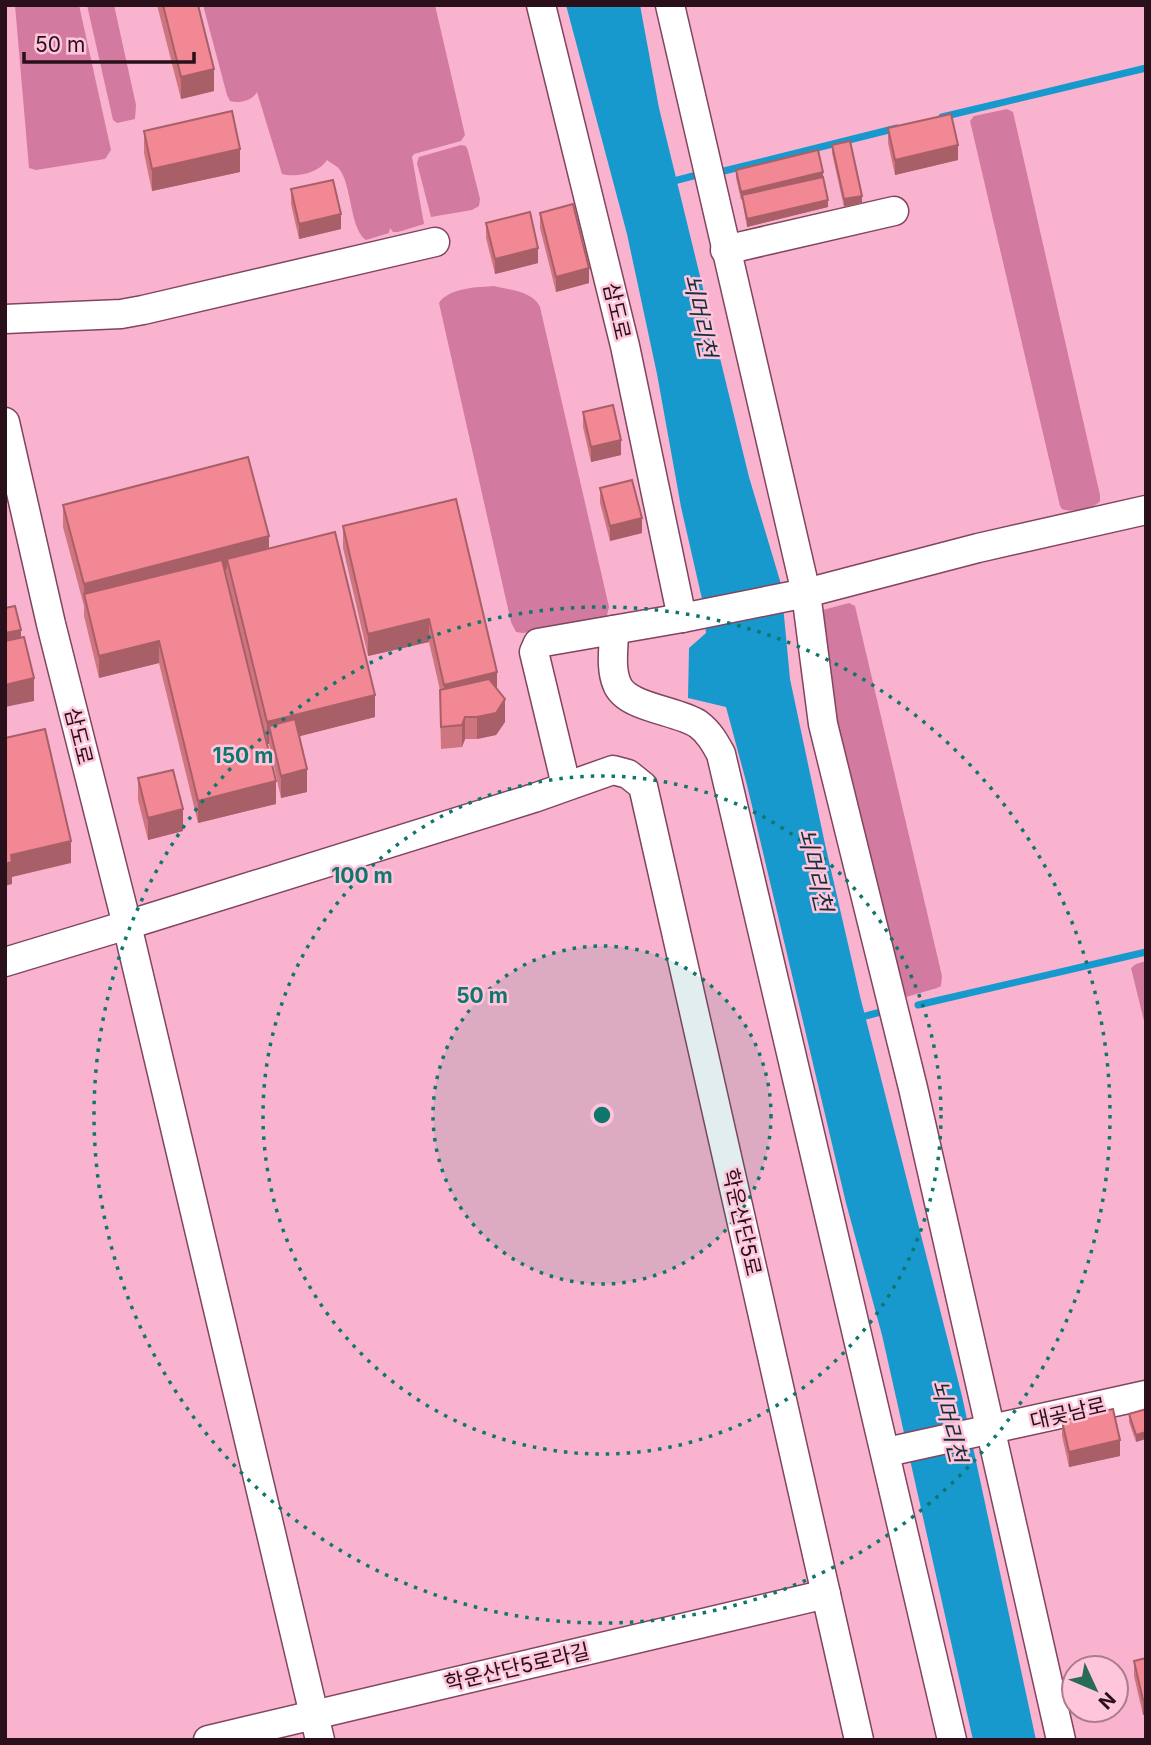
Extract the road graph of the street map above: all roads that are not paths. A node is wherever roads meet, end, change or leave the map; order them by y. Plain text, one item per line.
1 (541, 5) edge
2 (670, 5) edge
3 (894, 211) dead end
4 (435, 242) dead end
5 (725, 250) junction
6 (5, 319) edge
7 (5, 422) edge
8 (1146, 510) edge
9 (799, 594) junction
10 (682, 618) junction
11 (614, 630) junction
12 (566, 785) junction
13 (127, 925) junction
14 (5, 962) edge
15 (1146, 1395) edge
16 (990, 1431) junction
17 (887, 1452) junction
18 (826, 1594) junction
19 (317, 1727) edge
20 (208, 1740) edge
21 (859, 1740) edge
22 (952, 1740) edge
23 (1061, 1740) edge

1 - 10 street, 삼도로
2 - 5 street
3 - 5 street
4 - 6 street
5 - 9 street
7 - 13 street, 삼도로
8 - 9 street
9 - 10 street
9 - 16 street
10 - 11 street
11 - 12 street
11 - 17 street
12 - 13 street, 학운산단5로
12 - 18 street, 학운산단5로
13 - 14 street
13 - 19 street, 삼도로
15 - 16 street, 대곶남로
16 - 17 street, 대곶남로
16 - 23 street
17 - 22 street
18 - 19 street, 학운산단5로라길
18 - 21 street, 학운산단5로
19 - 20 street, 학운산단5로라길

